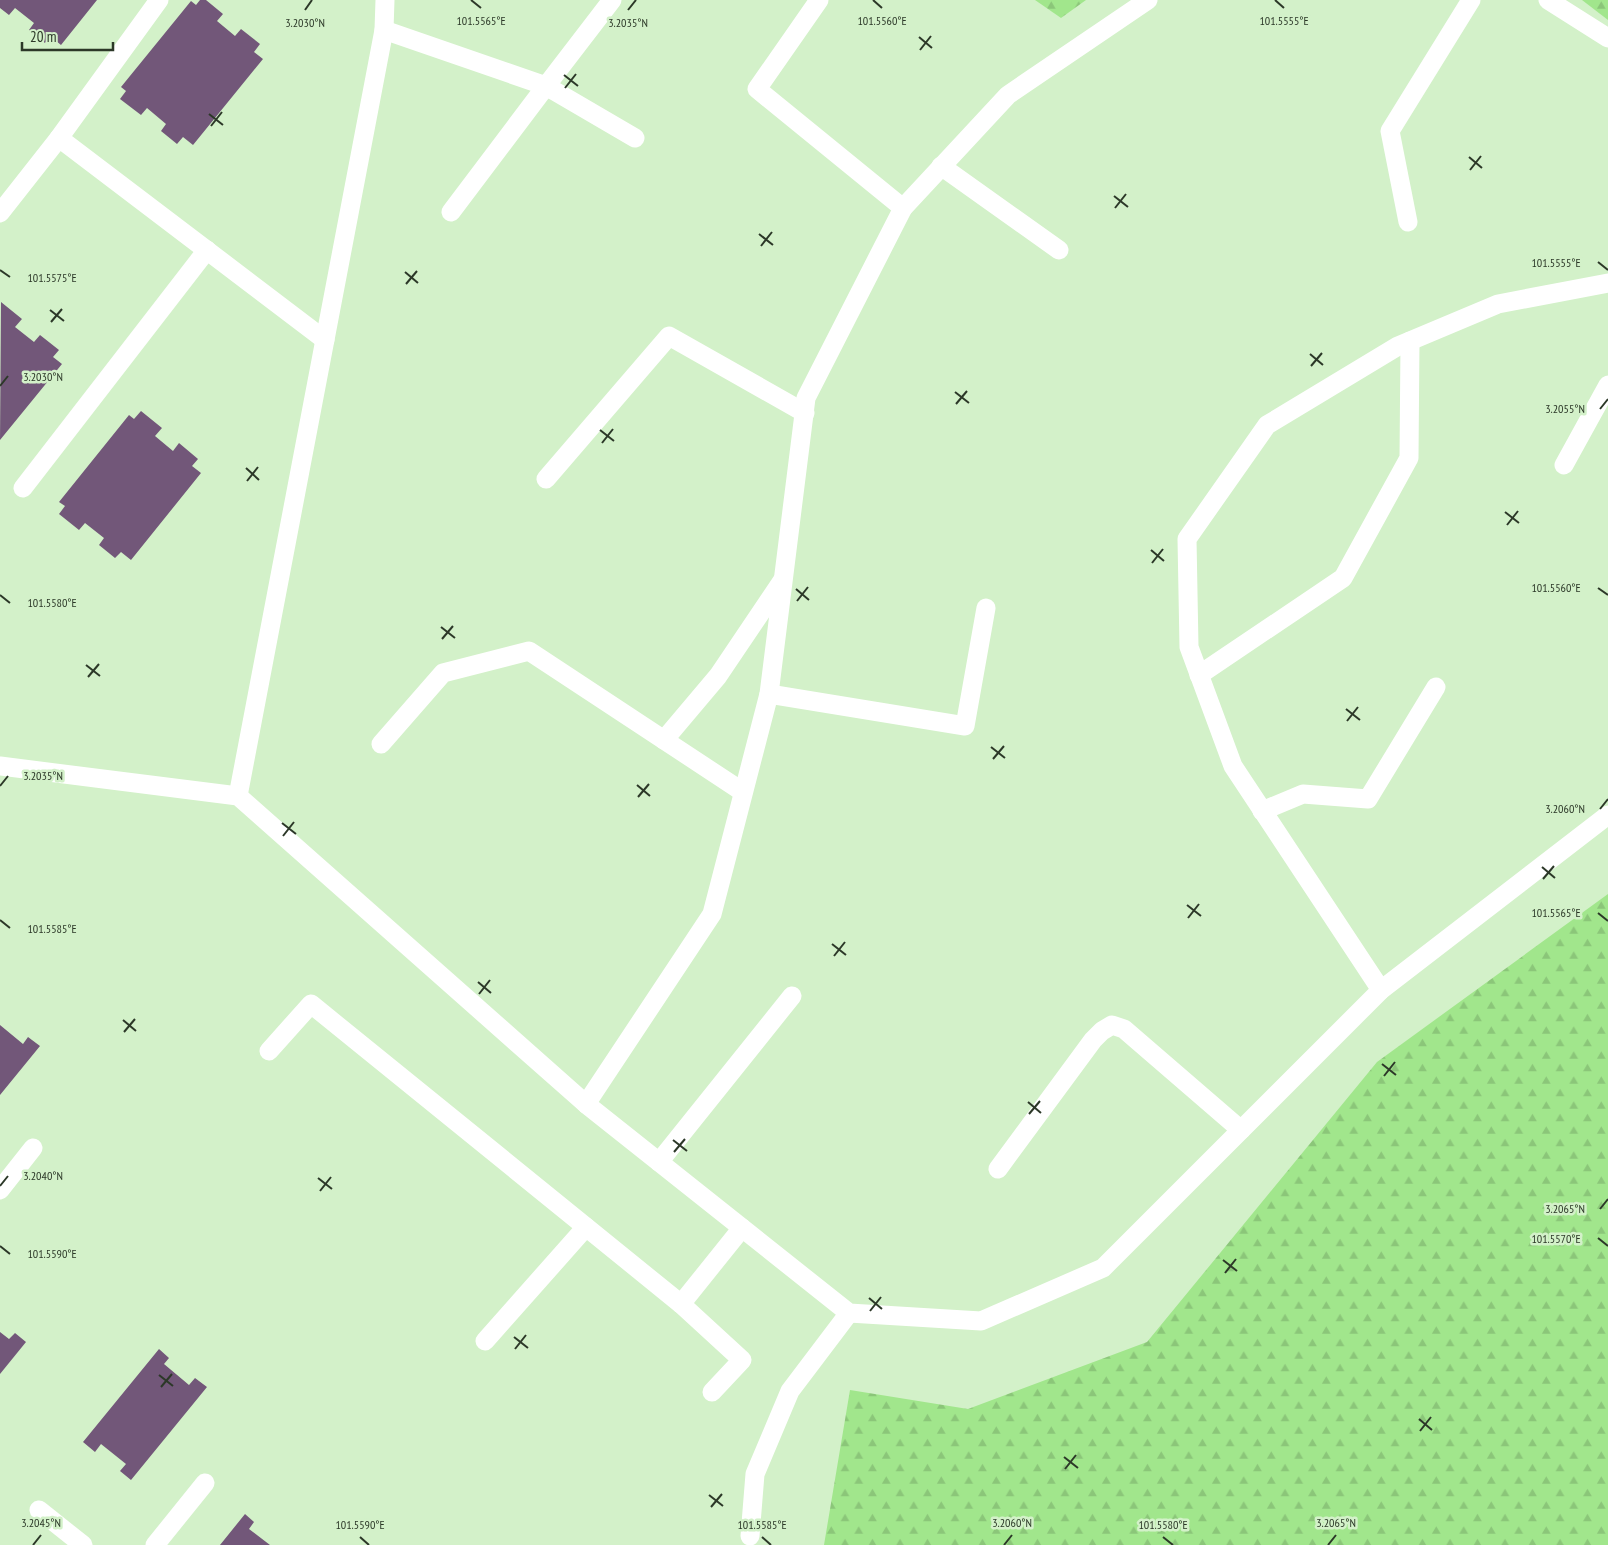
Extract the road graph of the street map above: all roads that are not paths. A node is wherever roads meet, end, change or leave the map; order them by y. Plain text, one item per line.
1 (159, 0) edge
2 (385, 0) edge
3 (612, 0) edge
4 (819, 0) edge
5 (1148, 0) edge
6 (1471, 0) edge
7 (1548, 0) edge
8 (384, 30) junction
9 (1608, 38) edge
10 (546, 86) junction
11 (59, 138) junction
12 (635, 138) dead end
13 (941, 166) junction
14 (902, 208) junction
15 (451, 212) dead end
16 (0, 213) edge
17 (1408, 222) dead end
18 (207, 250) junction
19 (1059, 250) dead end
20 (1608, 283) edge
21 (325, 340) junction
22 (1410, 341) junction
23 (1608, 385) edge
24 (804, 413) junction
25 (1564, 465) dead end
26 (546, 479) dead end
27 (23, 488) dead end
28 (784, 578) junction
29 (986, 608) dead end
30 (1199, 675) junction
31 (1436, 687) dead end
32 (770, 694) junction
33 (664, 740) junction
34 (381, 744) dead end
35 (0, 766) edge
36 (743, 792) junction
37 (238, 796) junction
38 (1262, 810) junction
39 (1608, 815) edge
40 (1381, 990) junction
41 (792, 996) dead end
42 (269, 1051) dead end
43 (586, 1104) junction
44 (1241, 1130) junction
45 (33, 1148) dead end
46 (659, 1162) junction
47 (998, 1169) dead end
48 (0, 1190) edge
49 (586, 1227) junction
50 (742, 1228) junction
51 (681, 1304) junction
52 (849, 1313) junction
53 (485, 1341) dead end
54 (712, 1392) dead end
55 (205, 1483) dead end
56 (39, 1510) dead end
57 (750, 1536) dead end
58 (83, 1545) edge
59 (155, 1545) edge

1 - 11 lane
2 - 8 lane
3 - 10 lane
4 - 14 lane
5 - 13 lane
6 - 17 lane
7 - 9 lane
8 - 10 lane
8 - 21 lane
10 - 12 lane
10 - 15 lane
11 - 16 lane
11 - 18 lane
13 - 14 lane
13 - 19 lane
14 - 24 lane
18 - 21 lane
18 - 27 lane
20 - 22 lane
21 - 37 lane
22 - 30 lane
22 - 30 lane
23 - 25 lane
24 - 26 lane
24 - 28 lane
28 - 32 lane
28 - 33 lane
29 - 32 lane
30 - 38 lane
31 - 38 lane
32 - 36 lane
33 - 34 lane
33 - 36 lane
35 - 37 lane
36 - 43 lane
37 - 43 lane
38 - 40 lane
39 - 40 lane
40 - 44 lane
41 - 46 lane
42 - 49 lane
43 - 46 lane
44 - 47 lane
44 - 52 lane
45 - 48 lane
46 - 50 lane
49 - 51 lane
49 - 53 lane
50 - 51 lane
50 - 52 lane
51 - 54 lane
52 - 57 lane
55 - 59 lane
56 - 58 lane

